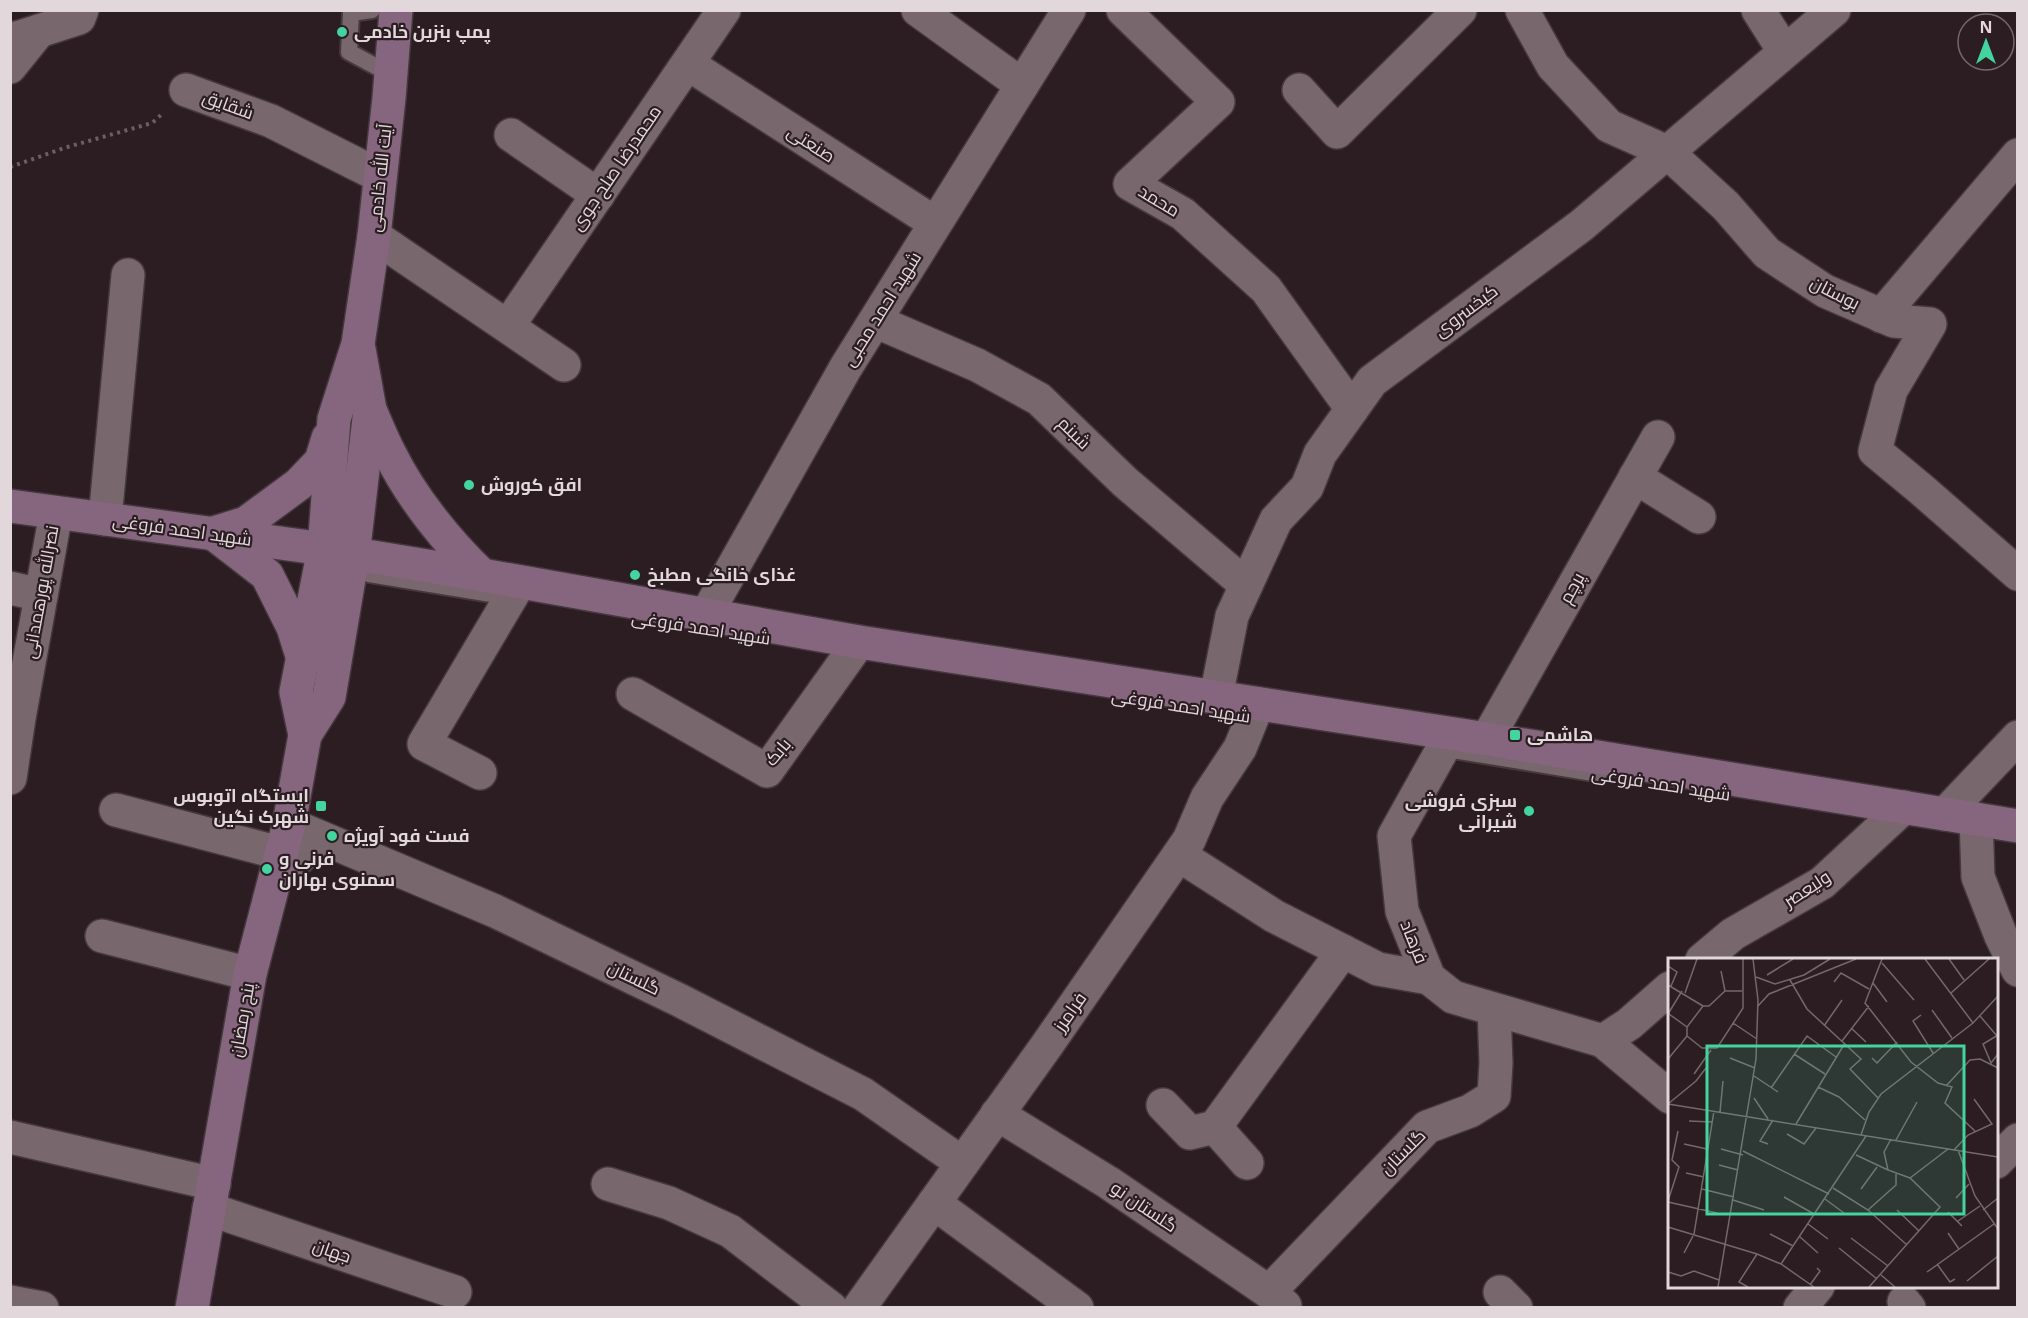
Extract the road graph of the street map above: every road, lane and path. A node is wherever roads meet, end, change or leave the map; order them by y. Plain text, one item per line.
1 (82, 10) edge
2 (372, 10) edge
3 (396, 10) edge
4 (724, 10) edge
5 (918, 10) edge
6 (1069, 10) edge
7 (1123, 10) edge
8 (1460, 10) edge
9 (1522, 10) edge
10 (1758, 10) edge
11 (1834, 10) edge
12 (25, 34) edge
13 (1784, 51) junction
14 (687, 64) junction
15 (10, 68) edge
16 (390, 74) junction
17 (1022, 85) junction
18 (186, 90) joint
19 (1299, 90) dead end
20 (511, 135) dead end
21 (1667, 152) junction
22 (2018, 155) edge
23 (10, 166) edge
24 (380, 176) junction
25 (598, 195) junction
26 (935, 224) junction
27 (374, 236) junction
28 (128, 275) dead end
29 (1881, 316) junction
30 (874, 321) junction
31 (508, 326) junction
32 (358, 344) junction
33 (564, 365) dead end
34 (1352, 409) junction
35 (370, 410) junction
36 (334, 419) junction
37 (1658, 436) dead end
38 (1635, 477) junction
39 (10, 506) edge
40 (56, 513) junction
41 (1699, 517) dead end
42 (105, 519) junction
43 (213, 533) junction
44 (339, 552) junction
45 (2018, 574) edge
46 (482, 575) junction
47 (520, 582) junction
48 (1246, 585) junction
49 (26, 591) edge
50 (706, 615) junction
51 (859, 642) junction
52 (304, 661) junction
53 (633, 694) dead end
54 (1216, 697) junction
55 (1258, 704) junction
56 (1451, 734) junction
57 (305, 735) junction
58 (2018, 737) edge
59 (1487, 740) junction
60 (480, 773) dead end
61 (1616, 777) dead end
62 (10, 778) edge
63 (1793, 806) dead end
64 (1904, 807) junction
65 (116, 810) dead end
66 (1828, 811) dead end
67 (1852, 815) dead end
68 (1960, 817) junction
69 (2018, 826) edge
70 (2018, 842) edge
71 (290, 845) junction
72 (1179, 855) junction
73 (102, 936) dead end
74 (1343, 951) junction
75 (1704, 958) edge
76 (2018, 970) edge
77 (250, 974) junction
78 (1429, 978) junction
79 (1668, 990) edge
80 (1494, 1010) junction
81 (1603, 1041) junction
82 (1668, 1095) edge
83 (1163, 1105) dead end
84 (997, 1114) junction
85 (1215, 1127) junction
86 (10, 1137) edge
87 (2018, 1140) edge
88 (1998, 1160) edge
89 (962, 1163) junction
90 (1247, 1163) dead end
91 (608, 1184) dead end
92 (211, 1197) junction
93 (934, 1203) junction
94 (1817, 1288) edge
95 (455, 1292) dead end
96 (1278, 1300) edge
97 (10, 1302) edge
98 (42, 1308) edge
99 (192, 1308) edge
100 (831, 1308) edge
101 (859, 1308) edge
102 (1077, 1308) edge
103 (1800, 1308) edge

1 - 12 street
2 - 16 lane
3 - 16 main road, آیت الله خادمی
4 - 14 street, محمدرضا صلح جوی
5 - 17 street
6 - 17 street, شهید احمد محبی
7 - 34 street, محمد
8 - 19 street
9 - 21 street, بوستان
10 - 13 street
11 - 13 street, کیخسروی
12 - 15 street
13 - 21 street, کیخسروی
14 - 25 street, محمدرضا صلح جوی
14 - 26 street, صنعتی
16 - 24 main road, آیت الله خادمی
17 - 26 street, شهید احمد محبی
18 - 23 path, شقایق
18 - 24 street, شقایق
20 - 25 street
21 - 29 street, بوستان
21 - 34 street, کیخسروی
22 - 29 street
24 - 27 main road, آیت الله خادمی
25 - 31 street, محمدرضا صلح جوی
26 - 30 street, شهید احمد محبی
27 - 31 street
27 - 32 main road, آیت الله خادمی
28 - 42 street
29 - 45 street, بوستان
30 - 48 street, شبنم
30 - 50 street, شهید احمد محبی
31 - 33 street
32 - 35 main road, آیت الله خادمی
32 - 36 main road, آیت الله خادمی
34 - 48 street, کیخسروی
35 - 44 main road, آیت الله خادمی
35 - 46 main road
36 - 43 main road
36 - 44 main road, آیت الله خادمی
37 - 38 street, پرچم
38 - 41 street
38 - 59 street, پرچم
39 - 40 main road, شهید احمد فروغی
40 - 42 main road, شهید احمد فروغی
40 - 49 street, نصرالله پورهمدانی
42 - 43 main road, شهید احمد فروغی
43 - 44 main road, شهید احمد فروغی
43 - 52 main road
44 - 46 main road, شهید احمد فروغی
44 - 52 main road, پنج رمضان
44 - 57 main road, پنج رمضان
44 - 61 lane, شهید احمد فروغی
46 - 47 main road, شهید احمد فروغی
47 - 50 main road, شهید احمد فروغی
47 - 60 street
48 - 54 street, کیخسروی
49 - 62 street, نصرالله پورهمدانی
50 - 51 main road, شهید احمد فروغی
51 - 53 street, بابک
51 - 54 main road, شهید احمد فروغی
52 - 57 main road, پنج رمضان
54 - 55 main road, شهید احمد فروغی
55 - 56 main road, شهید احمد فروغی
55 - 72 street, فرامرز
56 - 59 main road, شهید احمد فروغی
56 - 78 street, فرهاد
57 - 71 main road, پنج رمضان
58 - 68 street
59 - 64 main road, شهید احمد فروغی
63 - 66 lane
64 - 68 main road, شهید احمد فروغی
64 - 75 street, ولیعصر
65 - 71 street, گلستان
67 - 70 lane
68 - 69 main road, شهید احمد فروغی
68 - 76 street
71 - 77 main road, پنج رمضان
71 - 89 street, گلستان
72 - 74 street
72 - 84 street, فرامرز
73 - 77 street
74 - 78 street
74 - 85 street
77 - 92 main road, پنج رمضان
78 - 80 street, فرهاد
79 - 81 street
80 - 81 street, فرهاد
80 - 96 street, گلستان
81 - 82 street
83 - 85 street
84 - 89 street, فرامرز
84 - 96 street, گلستان نو
85 - 90 street
86 - 92 street, جهان
87 - 88 street
89 - 93 street, فرامرز
91 - 100 street
92 - 95 street, جهان
92 - 99 main road, پنج رمضان
93 - 101 street, فرامرز
93 - 102 street
94 - 103 street
97 - 98 street

